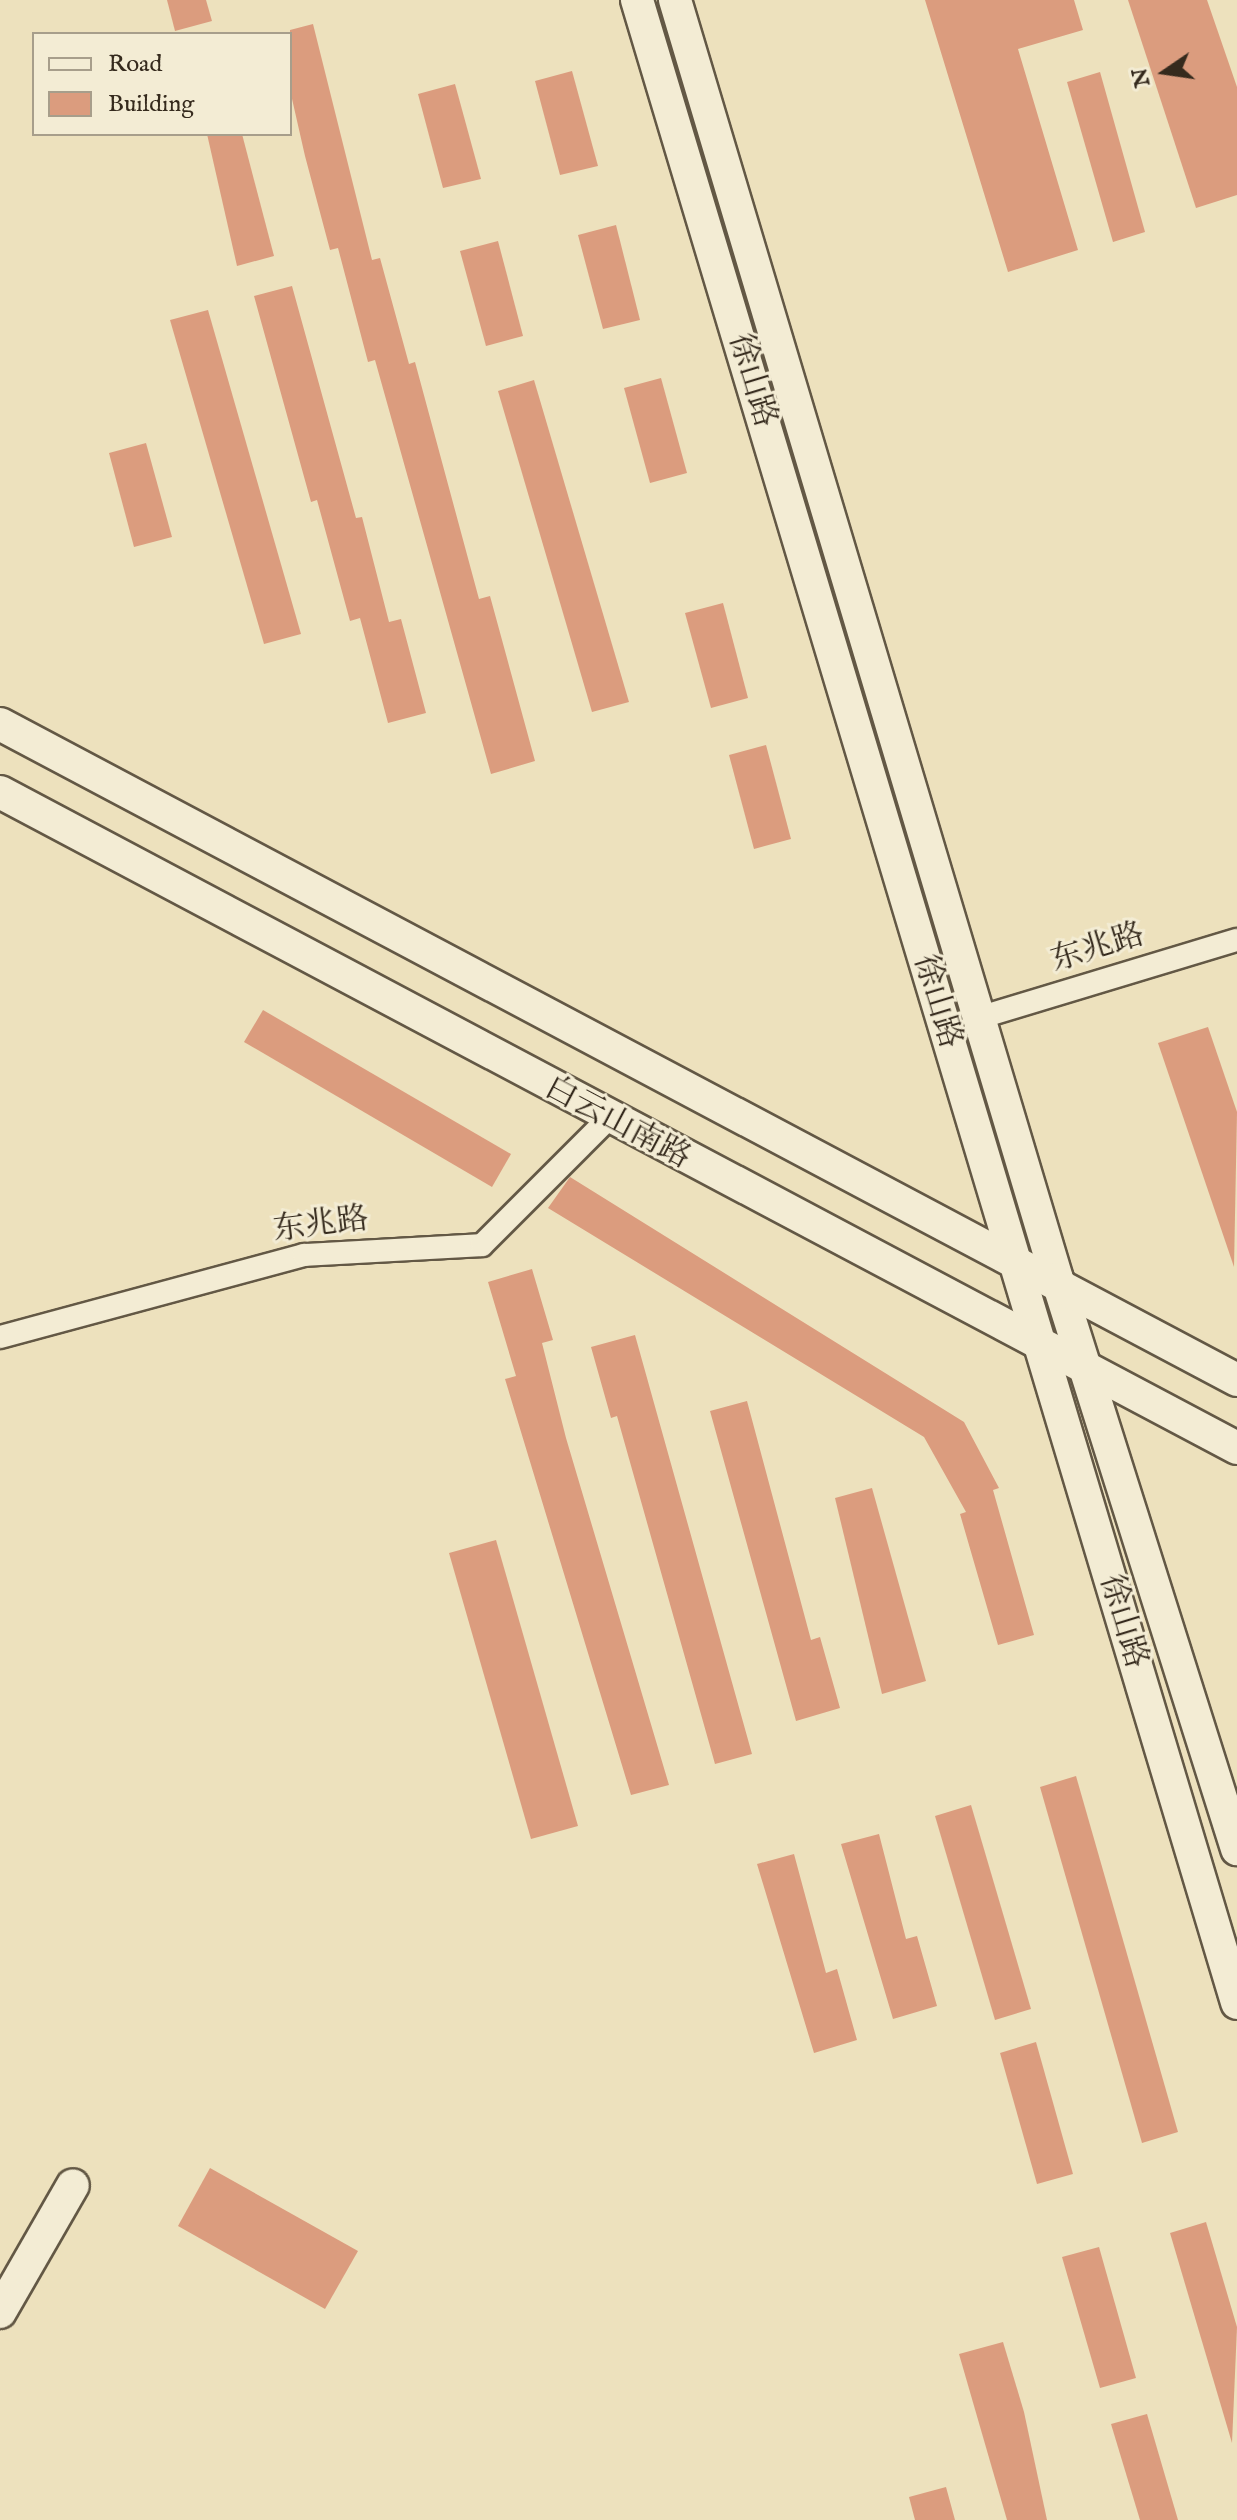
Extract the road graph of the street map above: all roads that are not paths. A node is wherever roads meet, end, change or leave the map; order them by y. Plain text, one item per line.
1 (637, 0) edge
2 (675, 0) edge
3 (0, 724) edge
4 (6, 795) edge
5 (1237, 940) edge
6 (978, 1018) junction
7 (607, 1120) junction
8 (1011, 1256) junction
9 (1057, 1279) junction
10 (0, 1337) edge
11 (1037, 1341) junction
12 (1088, 1367) junction
13 (1237, 1380) edge
14 (1237, 1448) edge
15 (1237, 1849) edge
16 (1237, 2003) edge
17 (73, 2185) dead end
18 (0, 2312) edge

1 - 8 main road, 徐山路
2 - 6 main road, 徐山路
3 - 8 main road, 白云山南路
4 - 7 main road, 白云山南路
5 - 6 street, 东兆路
6 - 9 main road, 徐山路
7 - 10 street, 东兆路
7 - 11 main road, 白云山南路
8 - 9 main road, 白云山南路
8 - 11 main road, 徐山路
9 - 12 main road, 徐山路
9 - 13 main road, 白云山南路
11 - 12 main road, 白云山南路
11 - 16 main road, 徐山路
12 - 14 main road, 白云山南路
12 - 15 main road, 徐山路
17 - 18 main road

